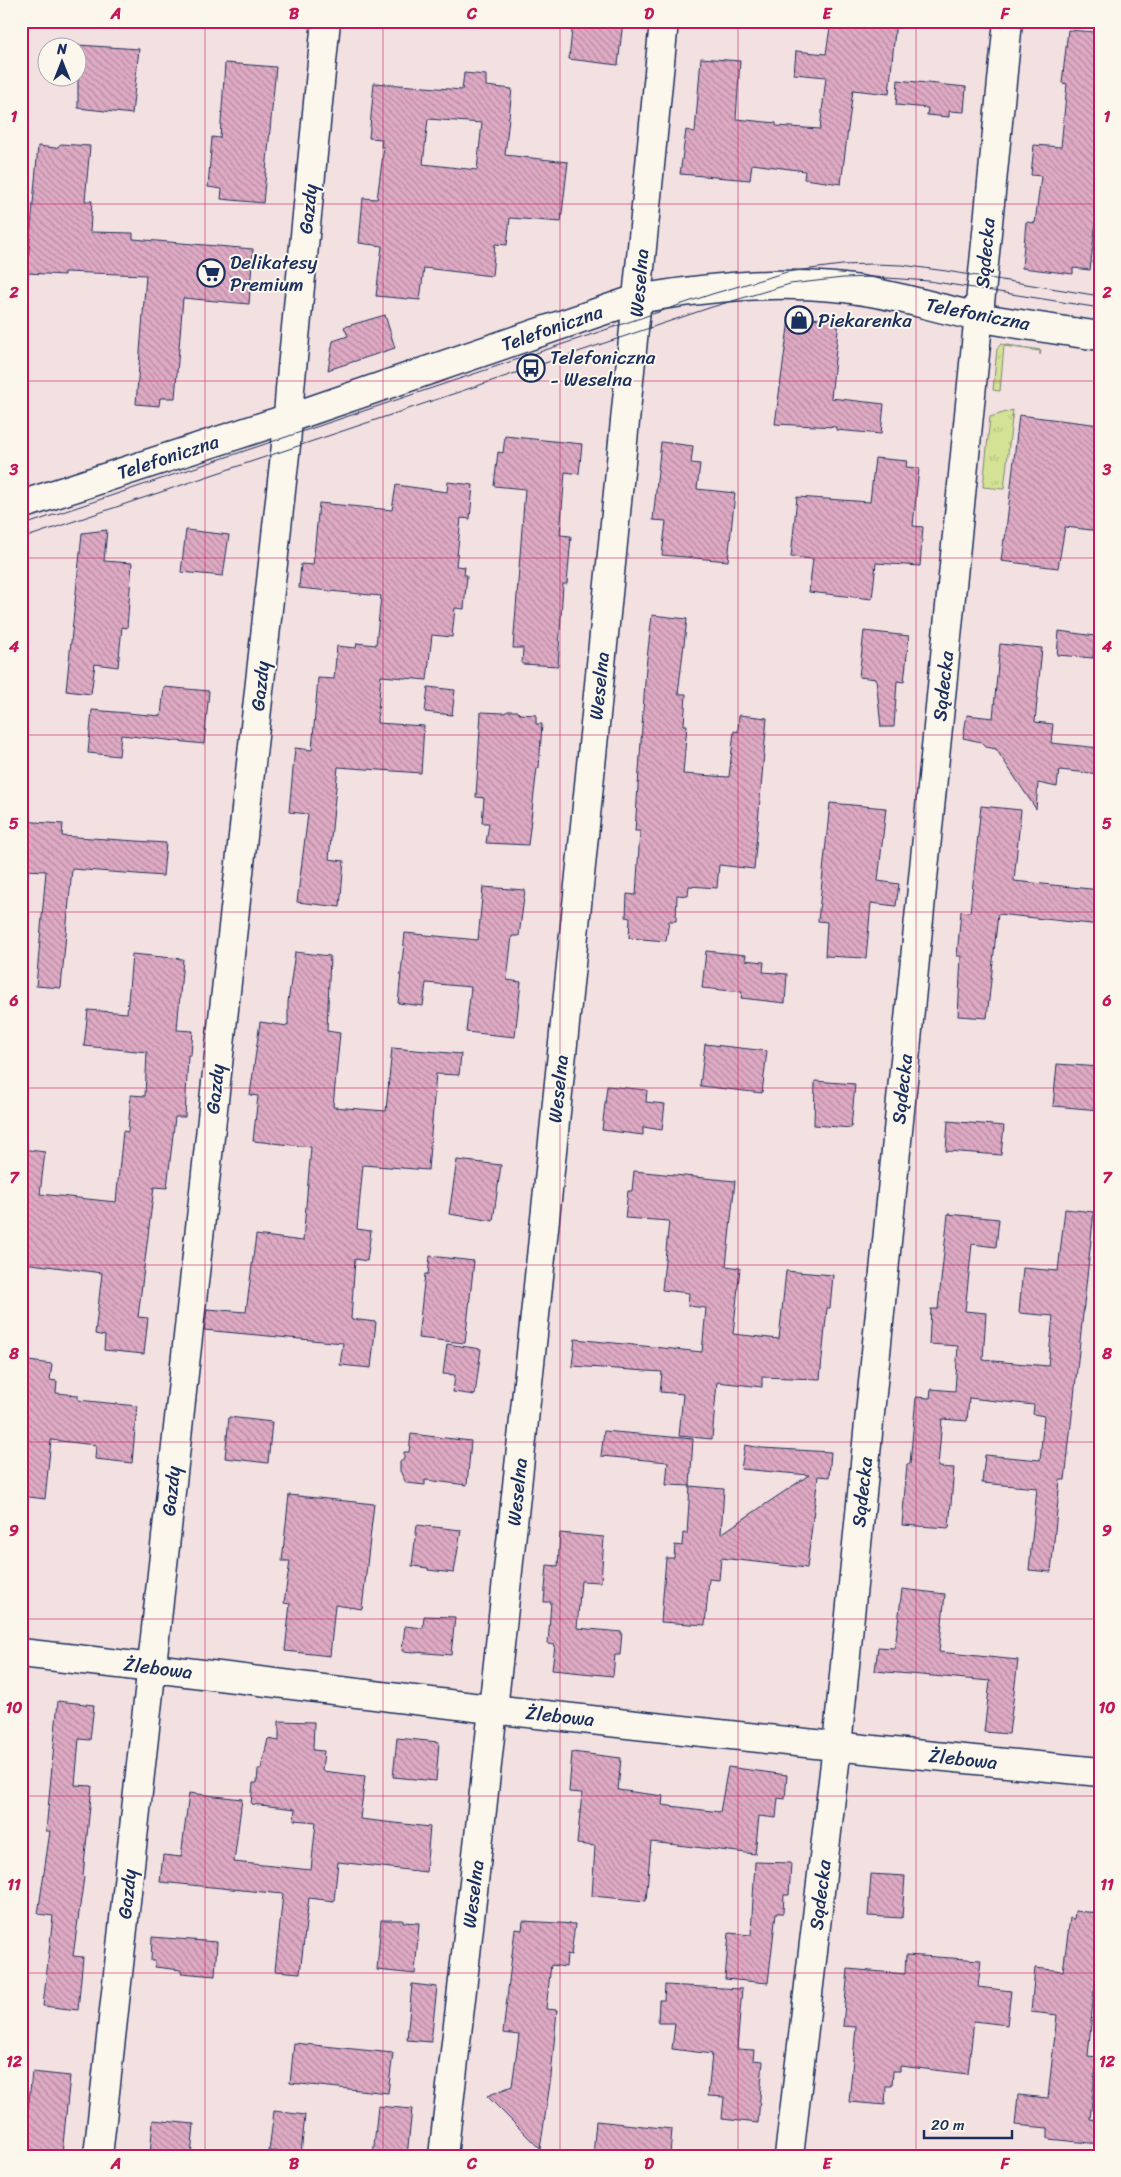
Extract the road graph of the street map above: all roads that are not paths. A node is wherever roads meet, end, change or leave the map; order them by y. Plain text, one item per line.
1 (326, 21) edge
2 (664, 21) edge
3 (1008, 21) edge
4 (637, 299) junction
5 (980, 317) junction
6 (1100, 336) edge
7 (289, 418) junction
8 (21, 505) edge
9 (21, 1653) edge
10 (151, 1667) junction
11 (495, 1710) junction
12 (837, 1746) junction
13 (1100, 1772) edge
14 (98, 2156) edge
15 (443, 2156) edge
16 (789, 2156) edge

1 - 7 street, Gazdy
2 - 4 street, Weselna
3 - 5 street, Sądecka
4 - 5 street, Telefoniczna
4 - 7 street, Telefoniczna
4 - 11 street, Weselna
5 - 6 street, Telefoniczna
5 - 12 street, Sądecka
7 - 8 street, Telefoniczna
7 - 10 street, Gazdy
9 - 10 street, Żlebowa
10 - 11 street, Żlebowa
10 - 14 street, Gazdy
11 - 12 street, Żlebowa
11 - 15 street, Weselna
12 - 13 street, Żlebowa
12 - 16 street, Sądecka

